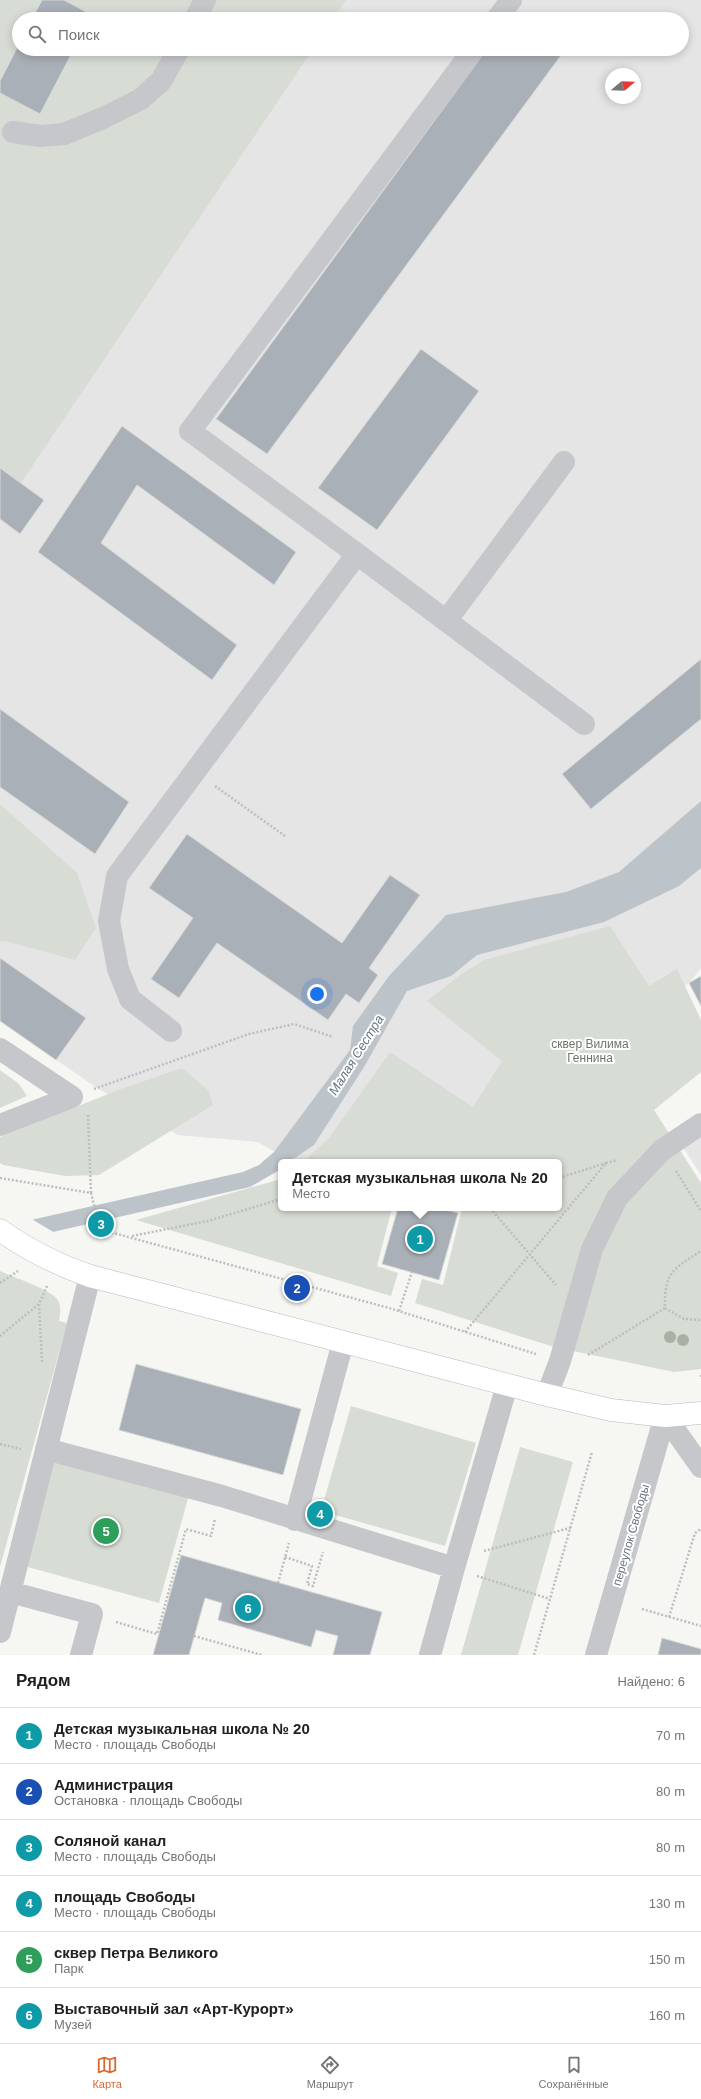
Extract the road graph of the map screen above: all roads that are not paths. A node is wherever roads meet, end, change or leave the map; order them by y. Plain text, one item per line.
1 (205, 0) edge
2 (511, 0) edge
3 (199, 12) edge
4 (502, 12) edge
5 (175, 56) edge
6 (469, 56) edge
7 (13, 132) dead end
8 (564, 462) dead end
9 (356, 554) junction
10 (446, 621) junction
11 (584, 724) dead end
12 (170, 1031) dead end
13 (0, 1049) edge
14 (701, 1124) edge
15 (0, 1125) edge
16 (0, 1230) edge
17 (90, 1276) junction
18 (343, 1342) junction
19 (507, 1385) junction
20 (547, 1395) junction
21 (701, 1413) edge
22 (665, 1416) junction
23 (46, 1448) junction
24 (701, 1467) edge
25 (296, 1520) junction
26 (456, 1563) junction
27 (10, 1592) junction
28 (0, 1632) edge
29 (81, 1655) edge
30 (430, 1655) edge
31 (596, 1655) edge

1 - 3 street
2 - 4 street
5 - 7 street
6 - 9 street
8 - 10 street
9 - 10 street
9 - 12 street
10 - 11 street
13 - 15 street
14 - 20 street
16 - 17 main road
17 - 18 main road
17 - 23 street
18 - 19 main road
18 - 25 street
19 - 20 main road
19 - 26 street
20 - 22 main road
21 - 22 main road
22 - 24 street
22 - 31 street, переулок Свободы
23 - 25 street
23 - 27 street
25 - 26 street
26 - 30 street
27 - 28 street
27 - 29 street

